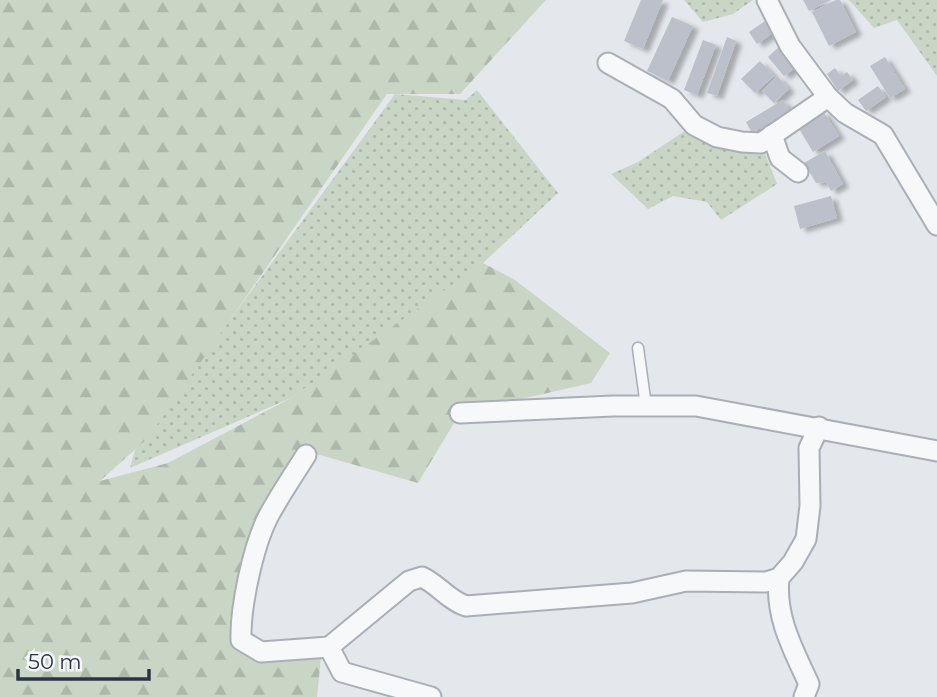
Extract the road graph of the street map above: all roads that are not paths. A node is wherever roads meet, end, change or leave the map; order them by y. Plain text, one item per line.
1 (767, 0) edge
2 (608, 63) dead end
3 (828, 97) junction
4 (772, 135) junction
5 (798, 172) dead end
6 (937, 225) edge
7 (638, 348) dead end
8 (646, 406) junction
9 (460, 412) dead end
10 (819, 427) junction
11 (937, 451) edge
12 (306, 455) dead end
13 (779, 578) junction
14 (329, 647) junction
15 (431, 697) edge
16 (804, 697) edge

1 - 3 street
2 - 4 street
3 - 4 street
3 - 6 street
4 - 5 street
7 - 8 lane
8 - 9 street
8 - 10 street
10 - 11 street
10 - 13 street
12 - 14 street
13 - 14 street
13 - 16 street
14 - 15 street

